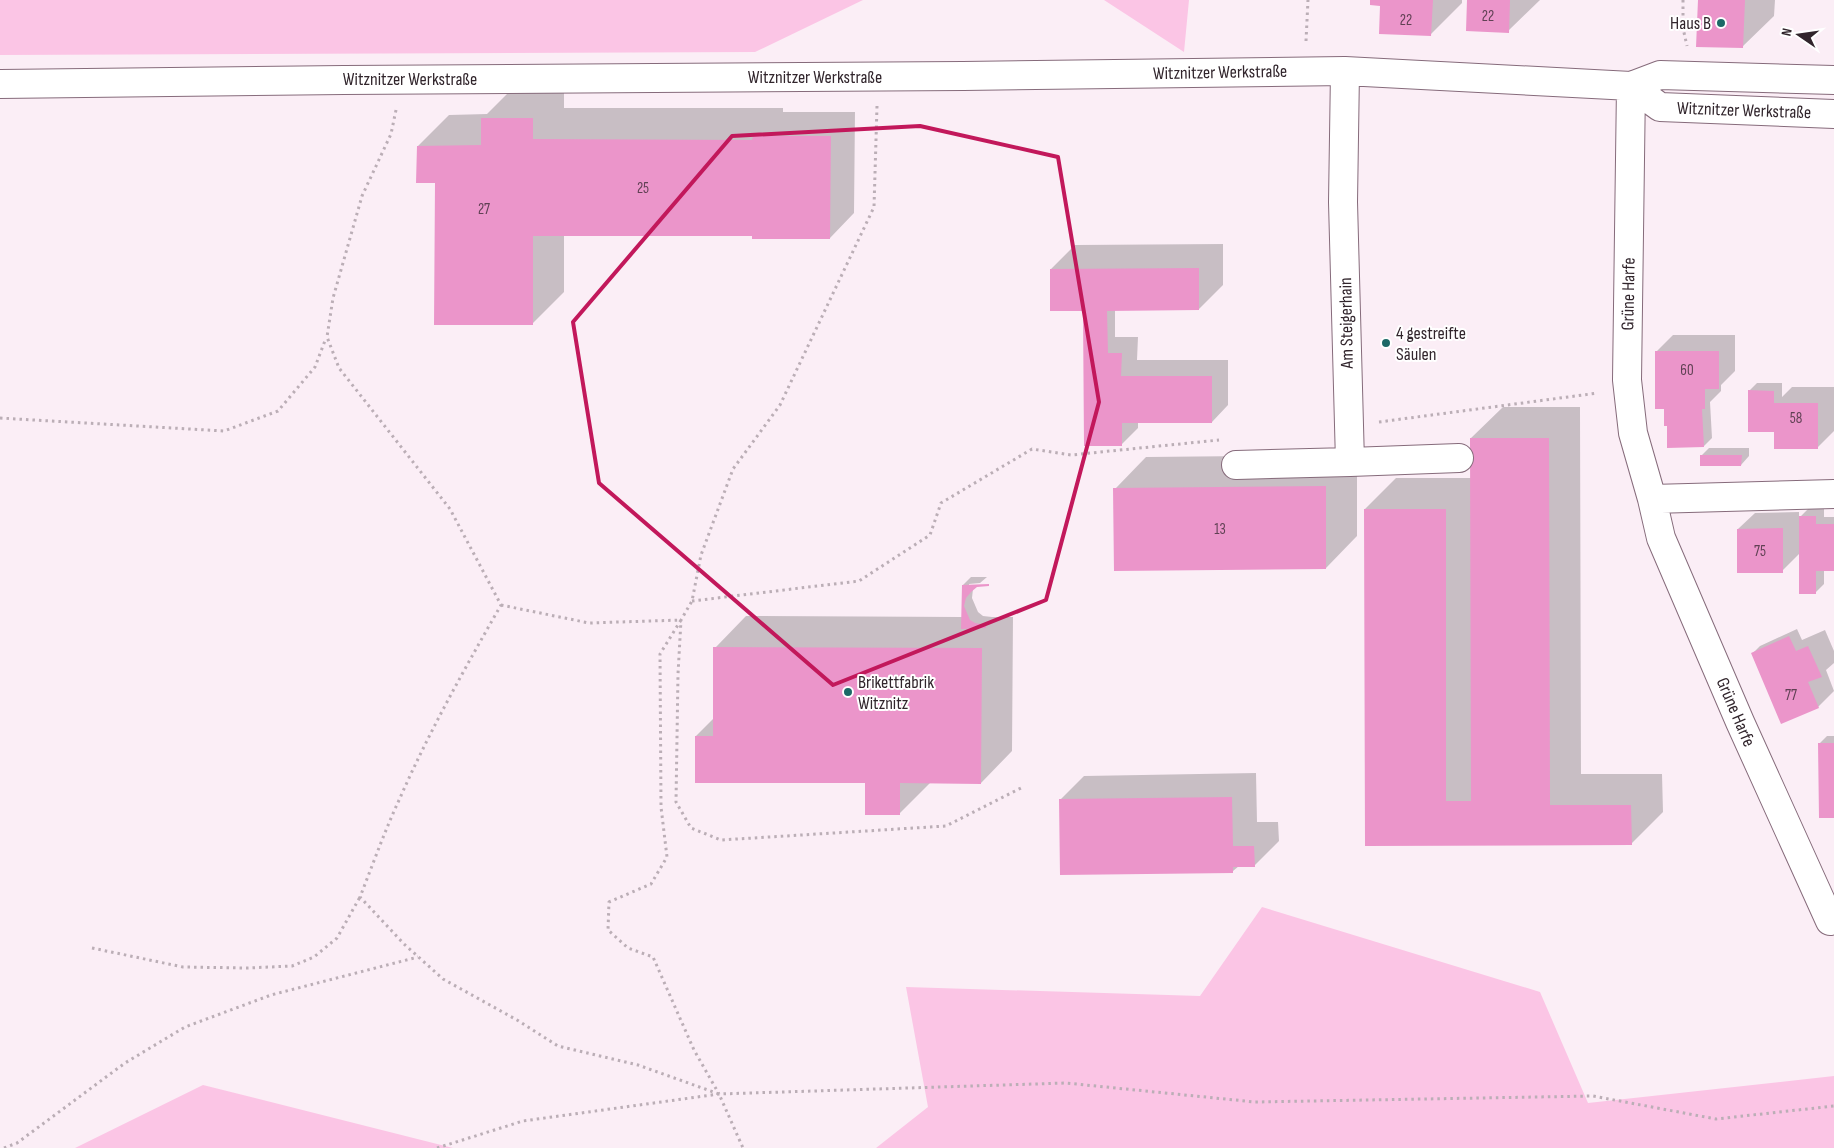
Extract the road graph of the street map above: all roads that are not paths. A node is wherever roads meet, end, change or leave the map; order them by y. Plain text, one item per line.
1 (1345, 71) junction
2 (1834, 80) edge
3 (0, 84) edge
4 (1630, 86) junction
5 (1834, 114) edge
6 (1459, 458) dead end
7 (1350, 462) junction
8 (1236, 465) dead end
9 (1834, 494) edge
10 (1652, 499) junction
11 (1830, 921) dead end

1 - 3 street, Witznitzer Werkstraße
1 - 4 street, Witznitzer Werkstraße
1 - 7 street, Am Steigerhain
2 - 4 street, Witznitzer Werkstraße
4 - 5 street, Witznitzer Werkstraße
4 - 10 street, Grüne Harfe
6 - 7 street
7 - 8 street
9 - 10 street
10 - 11 street, Grüne Harfe

